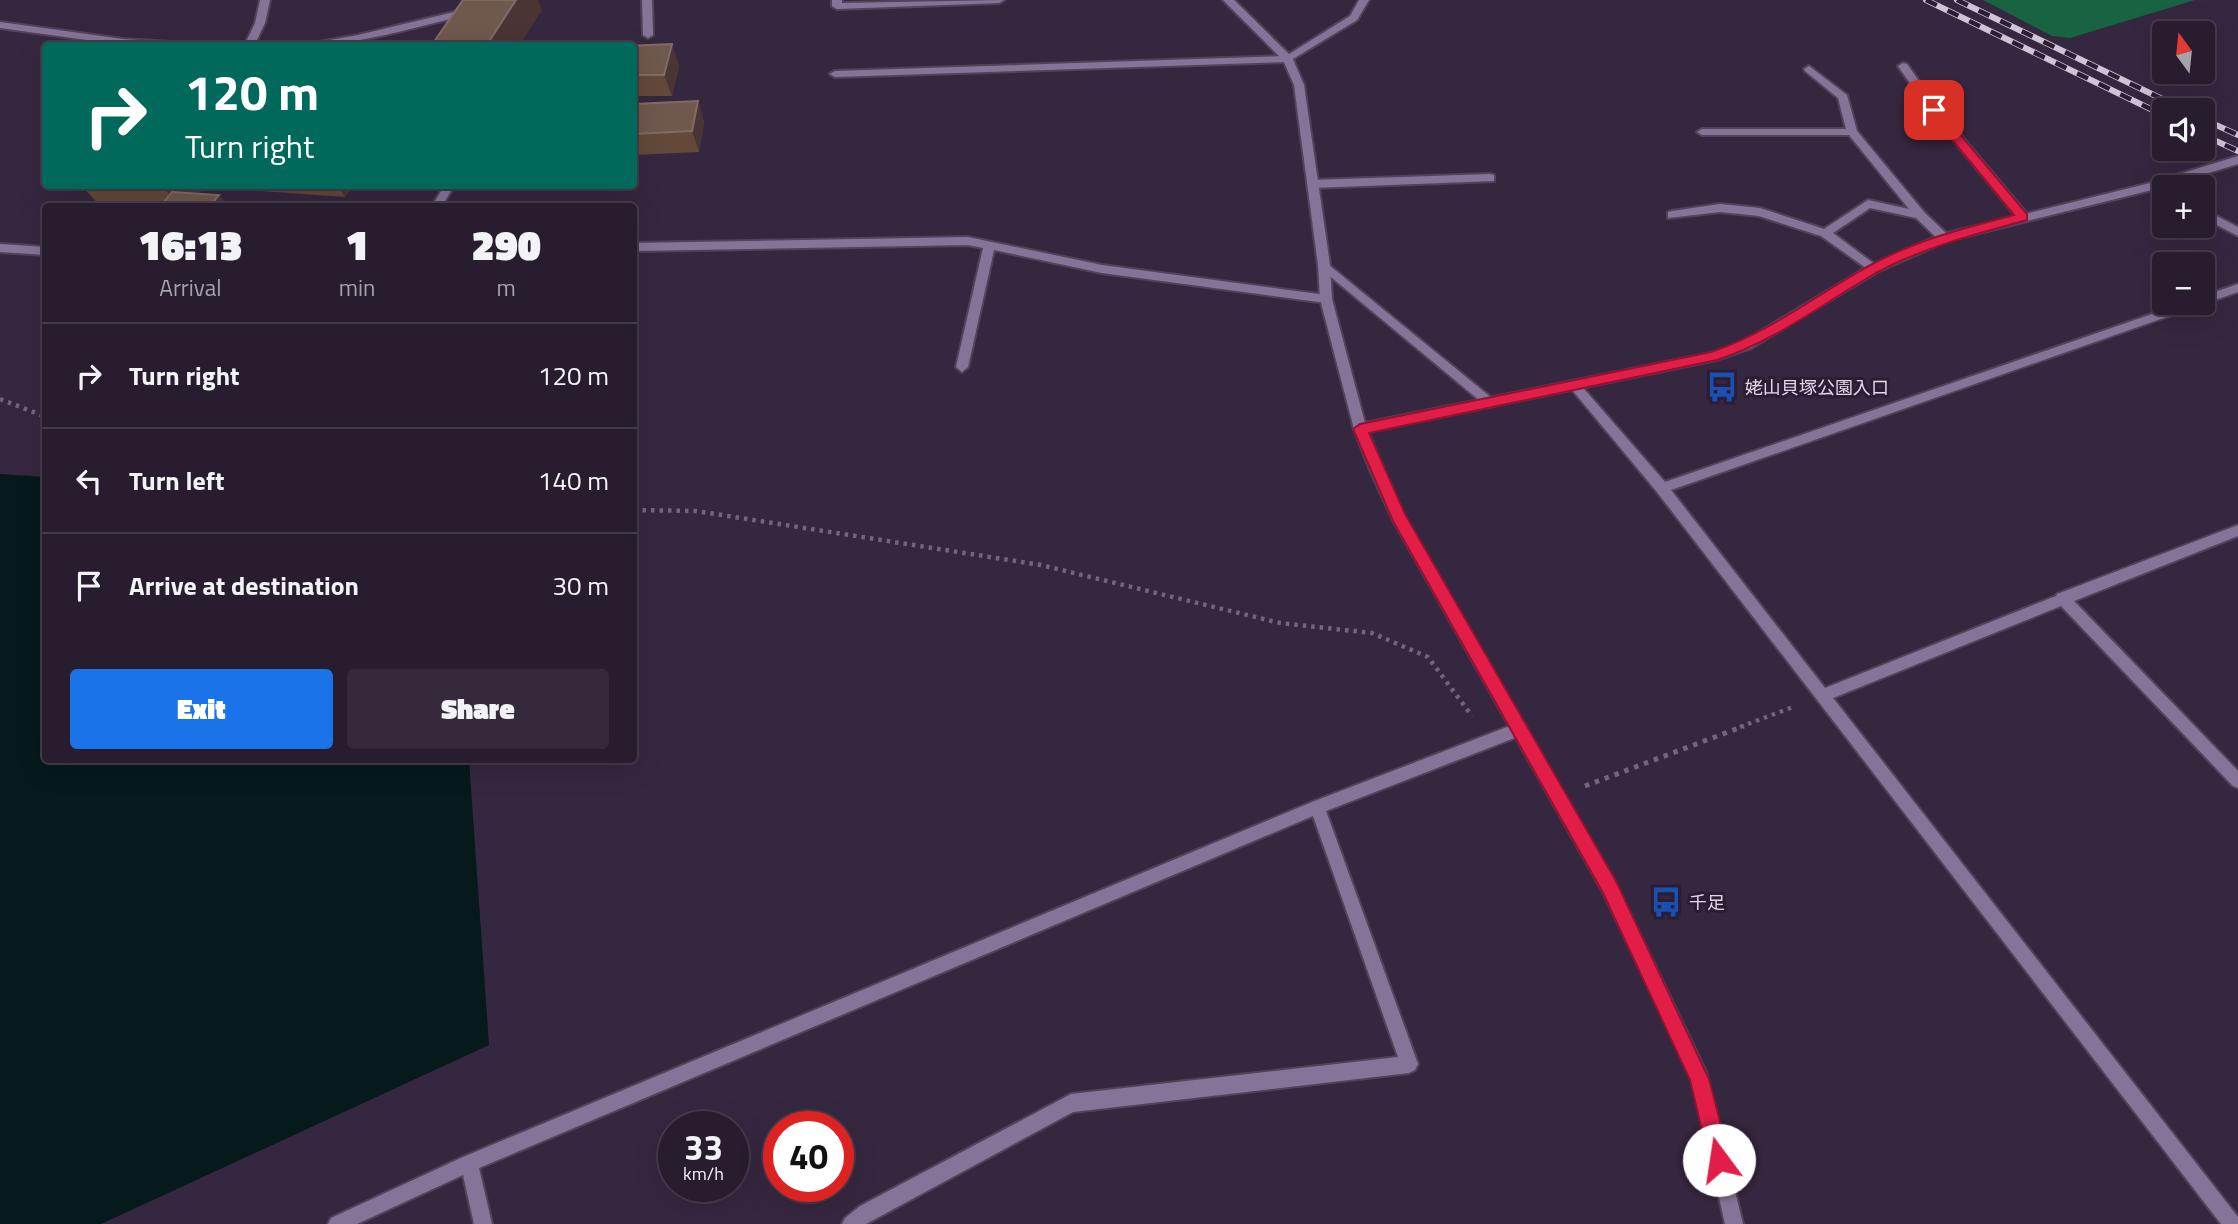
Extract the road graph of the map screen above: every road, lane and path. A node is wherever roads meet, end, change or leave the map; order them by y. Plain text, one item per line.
1 (265, 0) edge
2 (647, 0) edge
3 (837, 0) edge
4 (999, 0) edge
5 (1228, 0) edge
6 (1364, 0) edge
7 (478, 10) edge
8 (0, 25) edge
9 (648, 35) dead end
10 (123, 42) edge
11 (251, 42) edge
12 (330, 42) edge
13 (1289, 59) junction
14 (1903, 66) dead end
15 (1809, 69) dead end
16 (835, 74) dead end
17 (1702, 132) dead end
18 (1852, 132) junction
19 (2238, 160) edge
20 (2188, 175) edge
21 (1490, 178) dead end
22 (1312, 184) junction
23 (2152, 186) edge
24 (1672, 215) dead end
25 (1920, 215) junction
26 (2023, 217) junction
27 (2215, 220) edge
28 (2238, 232) edge
29 (1825, 233) junction
30 (1944, 238) junction
31 (989, 245) junction
32 (637, 247) edge
33 (0, 248) edge
34 (42, 251) edge
35 (1324, 265) junction
36 (1873, 269) junction
37 (2238, 288) edge
38 (2215, 296) edge
39 (1326, 299) junction
40 (2161, 315) edge
41 (962, 367) dead end
42 (1574, 385) junction
43 (0, 400) edge
44 (1489, 402) junction
45 (42, 416) edge
46 (1360, 429) junction
47 (1662, 488) junction
48 (637, 510) edge
49 (2238, 530) edge
50 (2062, 598) junction
51 (1823, 695) junction
52 (1520, 729) junction
53 (1489, 740) junction
54 (2238, 781) edge
55 (1558, 796) junction
56 (1317, 807) junction
57 (469, 1163) junction
58 (337, 1224) edge
59 (483, 1224) edge
60 (851, 1224) edge
61 (1734, 1224) edge
62 (2232, 1224) edge

1 - 11 street
2 - 9 street
3 - 4 street
5 - 13 street
6 - 13 street
7 - 12 street
8 - 10 street
13 - 16 street
13 - 22 street
14 - 26 street
15 - 18 street
17 - 18 street
18 - 25 street
19 - 20 street
21 - 22 street
22 - 35 street
23 - 26 street
24 - 29 street
25 - 29 street
25 - 30 street
26 - 30 street
27 - 28 street
29 - 36 street
30 - 36 street
31 - 32 street
31 - 39 street
31 - 41 street
33 - 34 street
35 - 39 street
35 - 44 street
36 - 42 street
37 - 38 street
39 - 46 street
40 - 47 street
42 - 44 street
42 - 47 street
43 - 45 path
44 - 46 street
46 - 52 street
47 - 51 street
48 - 53 path
49 - 50 street
50 - 51 street
50 - 54 street
51 - 55 path
51 - 62 street
52 - 53 street
52 - 55 street
53 - 56 street
55 - 61 street
56 - 57 street
56 - 60 street
57 - 58 street
57 - 59 street

